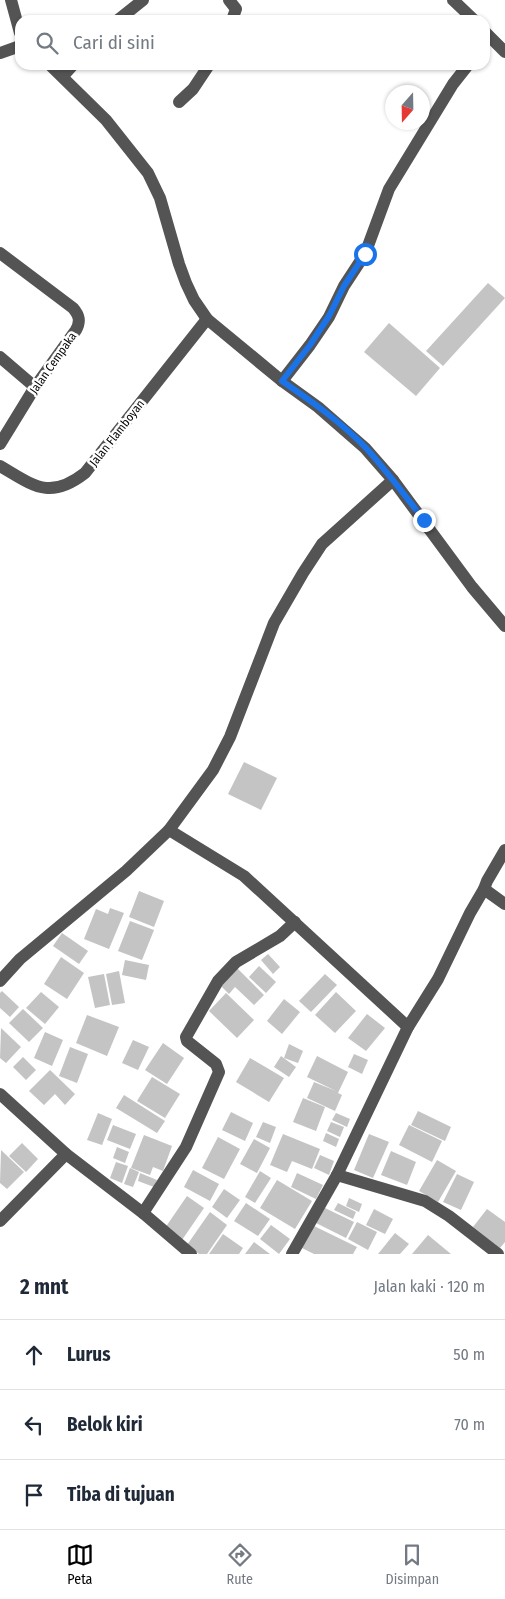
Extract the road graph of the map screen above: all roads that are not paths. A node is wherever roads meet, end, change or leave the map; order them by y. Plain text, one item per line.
1 (11, 0) edge
2 (143, 0) edge
3 (229, 0) edge
4 (457, 1) edge
5 (15, 15) edge
6 (124, 15) edge
7 (234, 15) edge
8 (470, 15) edge
9 (490, 40) edge
10 (15, 48) edge
11 (505, 52) edge
12 (0, 54) edge
13 (56, 70) edge
14 (68, 70) edge
15 (206, 70) edge
16 (464, 70) edge
17 (63, 76) junction
18 (179, 102) dead end
19 (0, 253) edge
20 (207, 319) junction
21 (0, 357) edge
22 (282, 381) junction
23 (35, 387) junction
24 (0, 444) edge
25 (0, 466) edge
26 (393, 480) junction
27 (505, 626) edge
28 (168, 830) junction
29 (505, 850) edge
30 (484, 889) junction
31 (505, 904) edge
32 (295, 922) junction
33 (0, 981) edge
34 (408, 1028) junction
35 (0, 1094) edge
36 (66, 1154) junction
37 (336, 1175) junction
38 (143, 1213) junction
39 (0, 1221) edge
40 (191, 1254) edge
41 (292, 1254) edge
42 (498, 1254) edge

1 - 5 street
2 - 6 street
3 - 7 street
4 - 8 street
9 - 11 street
10 - 12 street
13 - 17 street
14 - 17 street
15 - 18 street
16 - 22 street
17 - 20 street
19 - 23 street, Jalan Cempaka
20 - 22 street
20 - 25 street, Jalan Flamboyan
21 - 23 street
22 - 26 street
23 - 24 street, Jalan Cempaka
26 - 27 street
26 - 28 street
28 - 32 street
28 - 33 street
29 - 30 street
30 - 31 street
30 - 34 street
32 - 34 street
32 - 38 street
34 - 37 street
35 - 36 street
36 - 38 street
36 - 39 street
37 - 41 street
37 - 42 street
38 - 40 street

